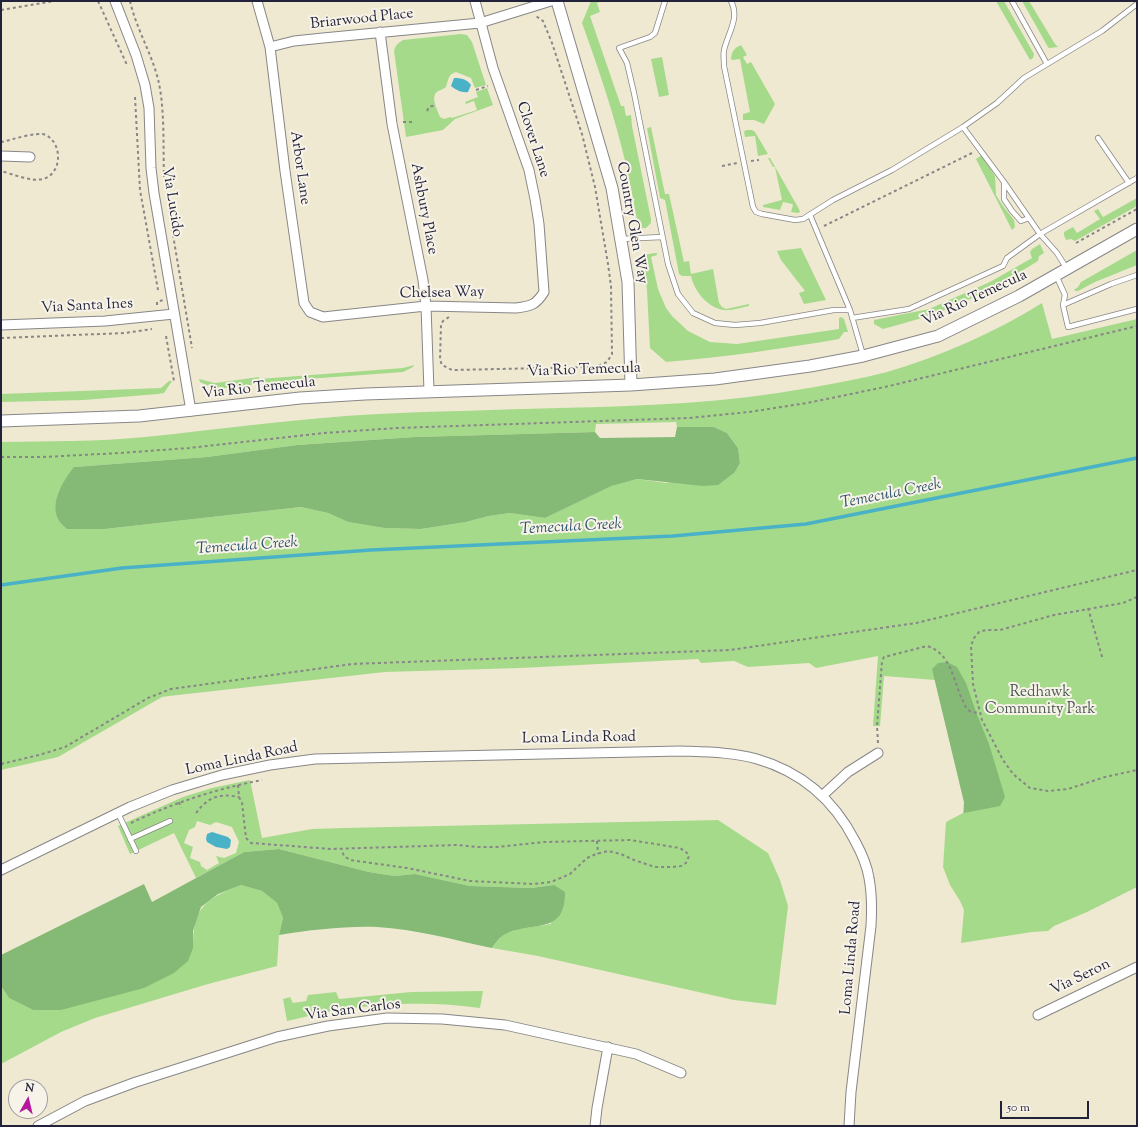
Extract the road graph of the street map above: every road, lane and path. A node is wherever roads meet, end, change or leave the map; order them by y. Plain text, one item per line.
1 (55, 1) edge
2 (98, 1) edge
3 (115, 1) edge
4 (130, 1) edge
5 (257, 1) edge
6 (475, 1) edge
7 (551, 1) edge
8 (557, 1) edge
9 (665, 1) edge
10 (731, 1) edge
11 (1012, 1) edge
12 (1137, 4) edge
13 (1, 10) edge
14 (480, 23) junction
15 (380, 32) junction
16 (270, 47) junction
17 (1047, 64) junction
18 (128, 68) dead end
19 (488, 86) dead end
20 (476, 90) dead end
21 (135, 94) dead end
22 (436, 105) dead end
23 (427, 111) dead end
24 (402, 122) dead end
25 (415, 122) dead end
26 (963, 127) junction
27 (1098, 138) dead end
28 (975, 152) dead end
29 (1, 156) edge
30 (30, 157) dead end
31 (1137, 178) edge
32 (1004, 182) junction
33 (1129, 183) junction
34 (164, 184) dead end
35 (168, 209) dead end
36 (1137, 209) edge
37 (810, 215) junction
38 (1029, 218) junction
39 (1137, 229) edge
40 (816, 232) junction
41 (1040, 234) junction
42 (662, 238) junction
43 (621, 239) junction
44 (1076, 243) dead end
45 (1067, 269) junction
46 (1056, 275) junction
47 (1137, 275) edge
48 (158, 290) dead end
49 (544, 292) joint
50 (1063, 305) junction
51 (426, 306) junction
52 (112, 309) dead end
53 (1137, 309) edge
54 (850, 310) junction
55 (66, 311) dead end
56 (174, 314) junction
57 (334, 316) joint
58 (852, 318) junction
59 (1, 326) edge
60 (1137, 326) edge
61 (152, 329) dead end
62 (166, 336) dead end
63 (1, 338) edge
64 (193, 355) dead end
65 (863, 356) junction
66 (174, 381) dead end
67 (631, 385) junction
68 (429, 391) junction
69 (191, 411) junction
70 (1, 421) edge
71 (1, 458) edge
72 (1137, 570) edge
73 (1137, 597) edge
74 (1088, 608) junction
75 (1103, 660) dead end
76 (980, 713) junction
77 (878, 753) joint
78 (1, 764) edge
79 (1137, 770) edge
80 (262, 780) dead end
81 (238, 785) junction
82 (823, 795) junction
83 (239, 797) junction
84 (179, 802) junction
85 (181, 808) dead end
86 (118, 813) junction
87 (196, 814) dead end
88 (170, 821) dead end
89 (124, 826) junction
90 (130, 839) junction
91 (597, 841) junction
92 (341, 848) junction
93 (136, 851) dead end
94 (598, 854) junction
95 (1, 870) edge
96 (1137, 967) edge
97 (1038, 1015) dead end
98 (608, 1047) junction
99 (681, 1073) dead end
100 (38, 1126) edge
101 (595, 1126) edge
102 (849, 1126) edge

1 - 13 path
2 - 18 path
3 - 56 street, Via Lucido
4 - 34 path
5 - 16 street, Arbor Lane
6 - 14 street, Clover Lane
7 - 14 street, Briarwood Place
8 - 43 street, Country Glen Way
9 - 42 lane
10 - 37 lane
11 - 17 lane
12 - 17 lane
14 - 15 street, Briarwood Place
14 - 49 street, Clover Lane
15 - 16 street, Briarwood Place
15 - 51 street, Ashbury Place
16 - 57 street, Arbor Lane
17 - 26 lane
19 - 20 path
21 - 48 path
22 - 23 path
24 - 25 path
26 - 32 lane
26 - 37 lane
27 - 33 lane
28 - 40 path
29 - 30 street
31 - 33 lane
32 - 38 lane
32 - 38 lane
33 - 41 lane
35 - 64 path
36 - 44 path
37 - 40 lane
38 - 41 lane
39 - 45 street, Via Rio Temecula
40 - 54 lane
41 - 45 lane
41 - 58 lane
42 - 43 lane
42 - 54 lane
43 - 67 street, Country Glen Way
45 - 46 street, Via Rio Temecula
46 - 50 lane
46 - 65 street, Via Rio Temecula
47 - 50 lane
49 - 51 street, Chelsea Way
50 - 53 lane
51 - 57 street, Chelsea Way
51 - 68 street, Ashbury Place
52 - 55 path
54 - 58 lane
56 - 59 street, Via Santa Ines
56 - 69 street, Via Lucido
58 - 65 lane
60 - 71 path
61 - 63 path
62 - 66 path
65 - 67 street, Via Rio Temecula
67 - 68 street, Via Rio Temecula
68 - 69 street, Via Rio Temecula
69 - 70 street, Via Rio Temecula
72 - 78 path
73 - 74 path
74 - 75 path
74 - 76 path
76 - 77 path
76 - 79 path
77 - 82 street
80 - 81 path
81 - 83 path
81 - 84 path
82 - 86 street, Loma Linda Road
82 - 102 street, Loma Linda Road
83 - 87 path
83 - 92 path
84 - 85 path
84 - 89 path
86 - 89 lane
86 - 95 street, Loma Linda Road
88 - 90 lane
89 - 90 lane
90 - 93 lane
91 - 92 path
91 - 94 path
91 - 94 path
92 - 94 path
96 - 97 street, Via Seron
98 - 99 street, Via San Carlos
98 - 100 street, Via San Carlos
98 - 101 street

